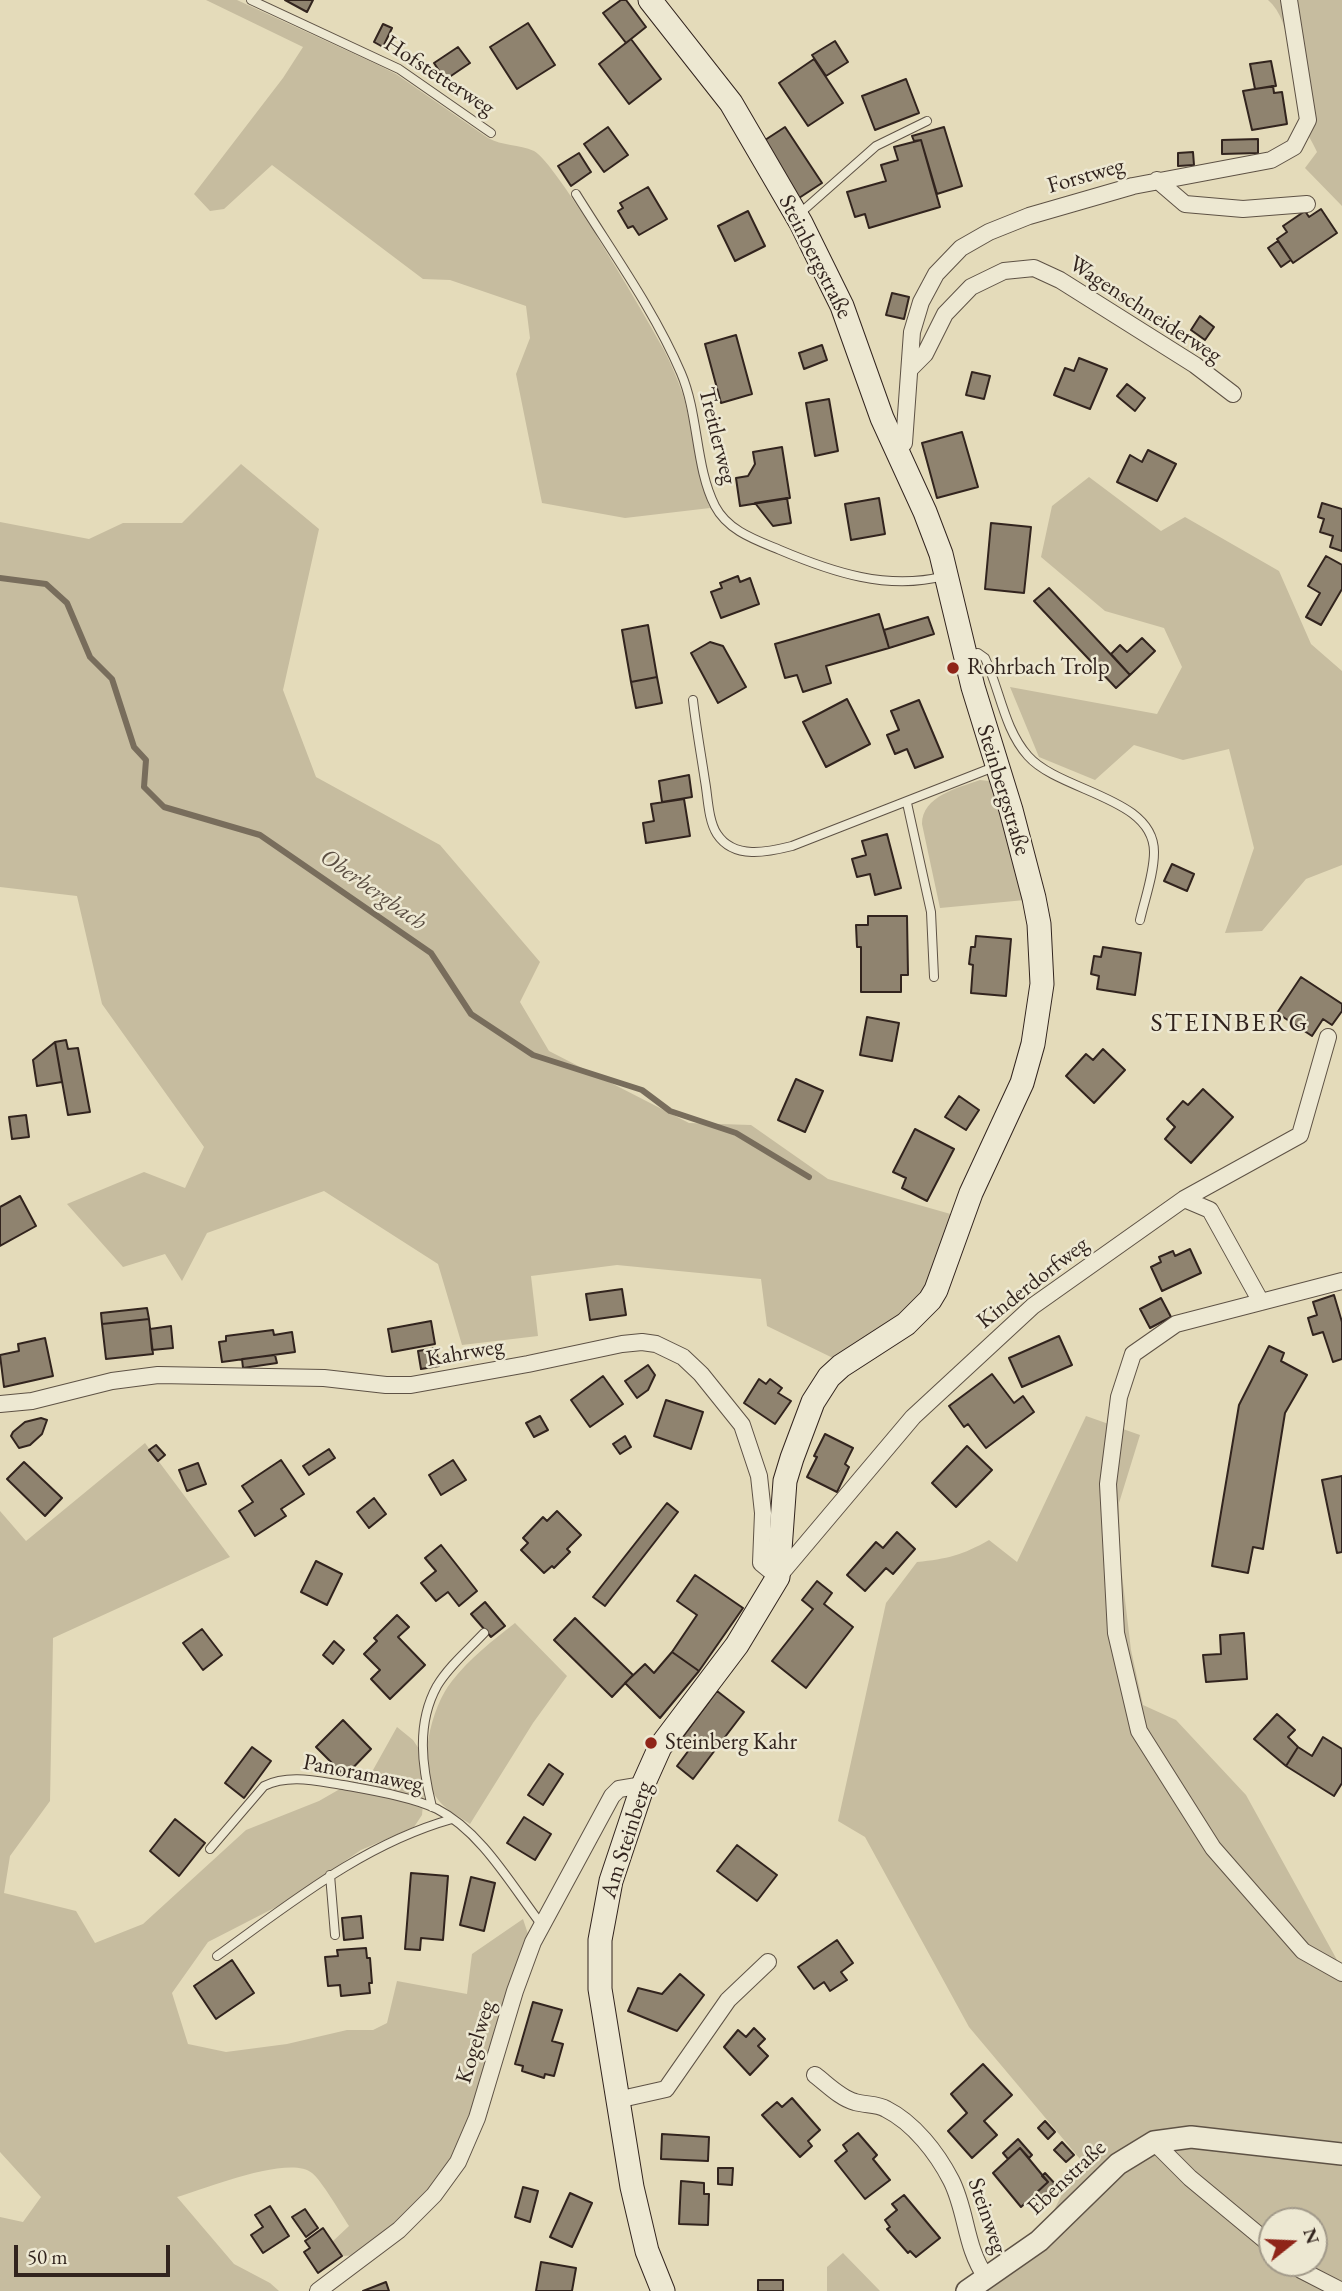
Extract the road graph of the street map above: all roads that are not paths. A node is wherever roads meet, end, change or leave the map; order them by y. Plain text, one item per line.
1 (251, 0) edge
2 (650, 0) edge
3 (1289, 0) edge
4 (927, 121) dead end
5 (491, 133) dead end
6 (1157, 180) junction
7 (576, 194) dead end
8 (1307, 204) dead end
9 (797, 216) junction
10 (910, 369) junction
11 (1233, 394) dead end
12 (898, 451) junction
13 (947, 576) junction
14 (965, 656) junction
15 (692, 700) dead end
16 (997, 766) junction
17 (907, 803) junction
18 (1140, 920) dead end
19 (934, 977) dead end
20 (1328, 1037) dead end
21 (1184, 1199) junction
22 (1342, 1281) edge
23 (1261, 1302) junction
24 (0, 1404) edge
25 (778, 1577) junction
26 (484, 1633) dead end
27 (643, 1785) junction
28 (432, 1807) junction
29 (452, 1819) junction
30 (210, 1849) dead end
31 (330, 1875) junction
32 (541, 1924) junction
33 (335, 1935) dead end
34 (217, 1956) dead end
35 (768, 1962) dead end
36 (1342, 1973) edge
37 (815, 2075) dead end
38 (617, 2099) junction
39 (1154, 2142) junction
40 (1342, 2154) edge
41 (1258, 2234) edge
42 (986, 2277) junction
43 (1315, 2277) edge
44 (318, 2291) edge
45 (663, 2291) edge
46 (967, 2291) edge
47 (1342, 2291) edge

1 - 5 lane, Hofstetterweg
2 - 9 main road, Steinbergstraße
3 - 6 street, Forstweg
4 - 9 lane
6 - 8 street
6 - 10 street, Forstweg
7 - 13 lane, Treitlerweg
9 - 12 main road, Steinbergstraße
10 - 11 street, Wagenschneiderweg
10 - 12 street, Forstweg
12 - 13 main road, Steinbergstraße
13 - 14 main road, Steinbergstraße
14 - 16 main road, Steinbergstraße
14 - 18 lane
15 - 17 lane
16 - 17 lane
16 - 25 main road, Steinbergstraße
17 - 19 lane
20 - 21 street, Kinderdorfweg
21 - 23 street
21 - 25 street, Kinderdorfweg
22 - 23 street
23 - 36 street
24 - 25 street, Kahrweg
25 - 27 main road, Am Steinberg
26 - 28 lane
27 - 32 street, Kogelweg
27 - 38 main road, Am Steinberg
28 - 29 lane, Panoramaweg
28 - 30 lane, Panoramaweg
29 - 31 lane, Panoramaweg
29 - 32 lane, Panoramaweg
31 - 33 lane
31 - 34 lane, Panoramaweg
32 - 44 street, Kogelweg
35 - 38 street
37 - 42 street, Steinweg
38 - 45 main road, Am Steinberg
39 - 40 street, Ebenstraße
39 - 41 street
39 - 42 street, Ebenstraße
42 - 46 street, Ebenstraße
43 - 47 street

